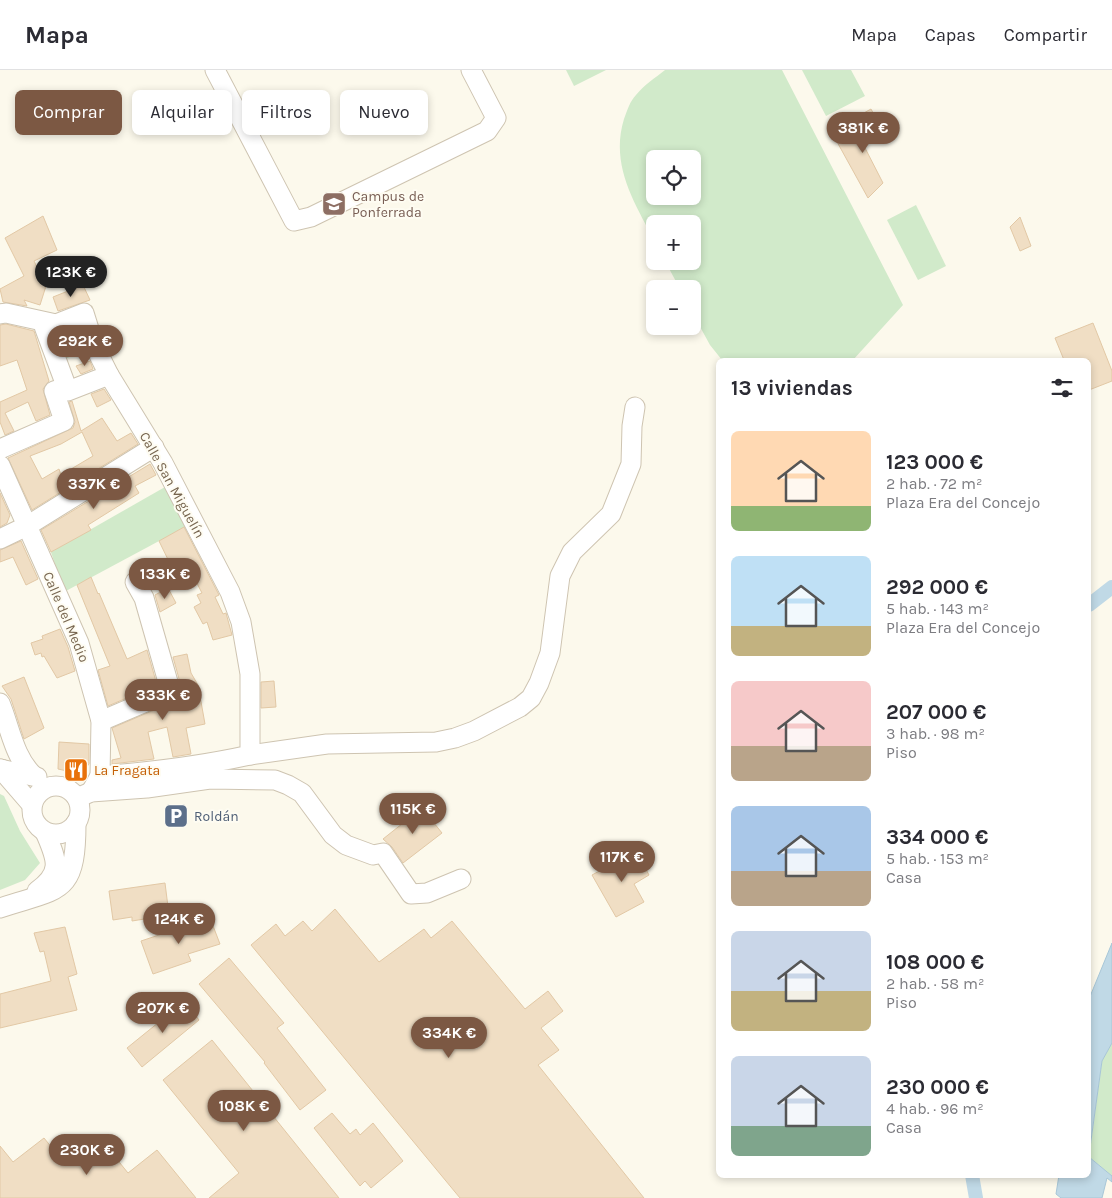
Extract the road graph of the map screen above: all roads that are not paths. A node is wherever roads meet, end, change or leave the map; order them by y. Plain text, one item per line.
1 (215, 70) edge
2 (471, 70) edge
3 (0, 314) edge
4 (42, 321) junction
5 (109, 375) junction
6 (66, 387) junction
7 (636, 407) dead end
8 (154, 447) junction
9 (0, 449) edge
10 (0, 465) edge
11 (27, 526) junction
12 (0, 539) edge
13 (135, 582) dead end
14 (0, 703) edge
15 (101, 720) junction
16 (15, 746) junction
17 (250, 755) junction
18 (6, 772) edge
19 (34, 776) junction
20 (61, 786) junction
21 (90, 789) junction
22 (32, 805) junction
23 (76, 823) junction
24 (45, 832) junction
25 (461, 879) dead end
26 (28, 898) junction
27 (0, 908) edge

1 - 2 street
3 - 4 street
4 - 5 street, Calle San Miguelín
4 - 6 street
5 - 6 street
5 - 8 street, Calle San Miguelín
6 - 9 street
7 - 17 street
8 - 11 street
8 - 17 street, Calle San Miguelín
10 - 11 street, Calle del Medio
11 - 12 street
11 - 15 street, Calle del Medio
13 - 15 street
14 - 16 street
15 - 21 street, Calle del Medio
16 - 18 street
16 - 19 street
17 - 21 street
18 - 19 street
18 - 22 street
19 - 20 street
20 - 21 street
20 - 22 street
21 - 23 street, Calle del Medio
21 - 25 street
22 - 24 street
23 - 24 street
23 - 26 street
24 - 26 street
26 - 27 street

